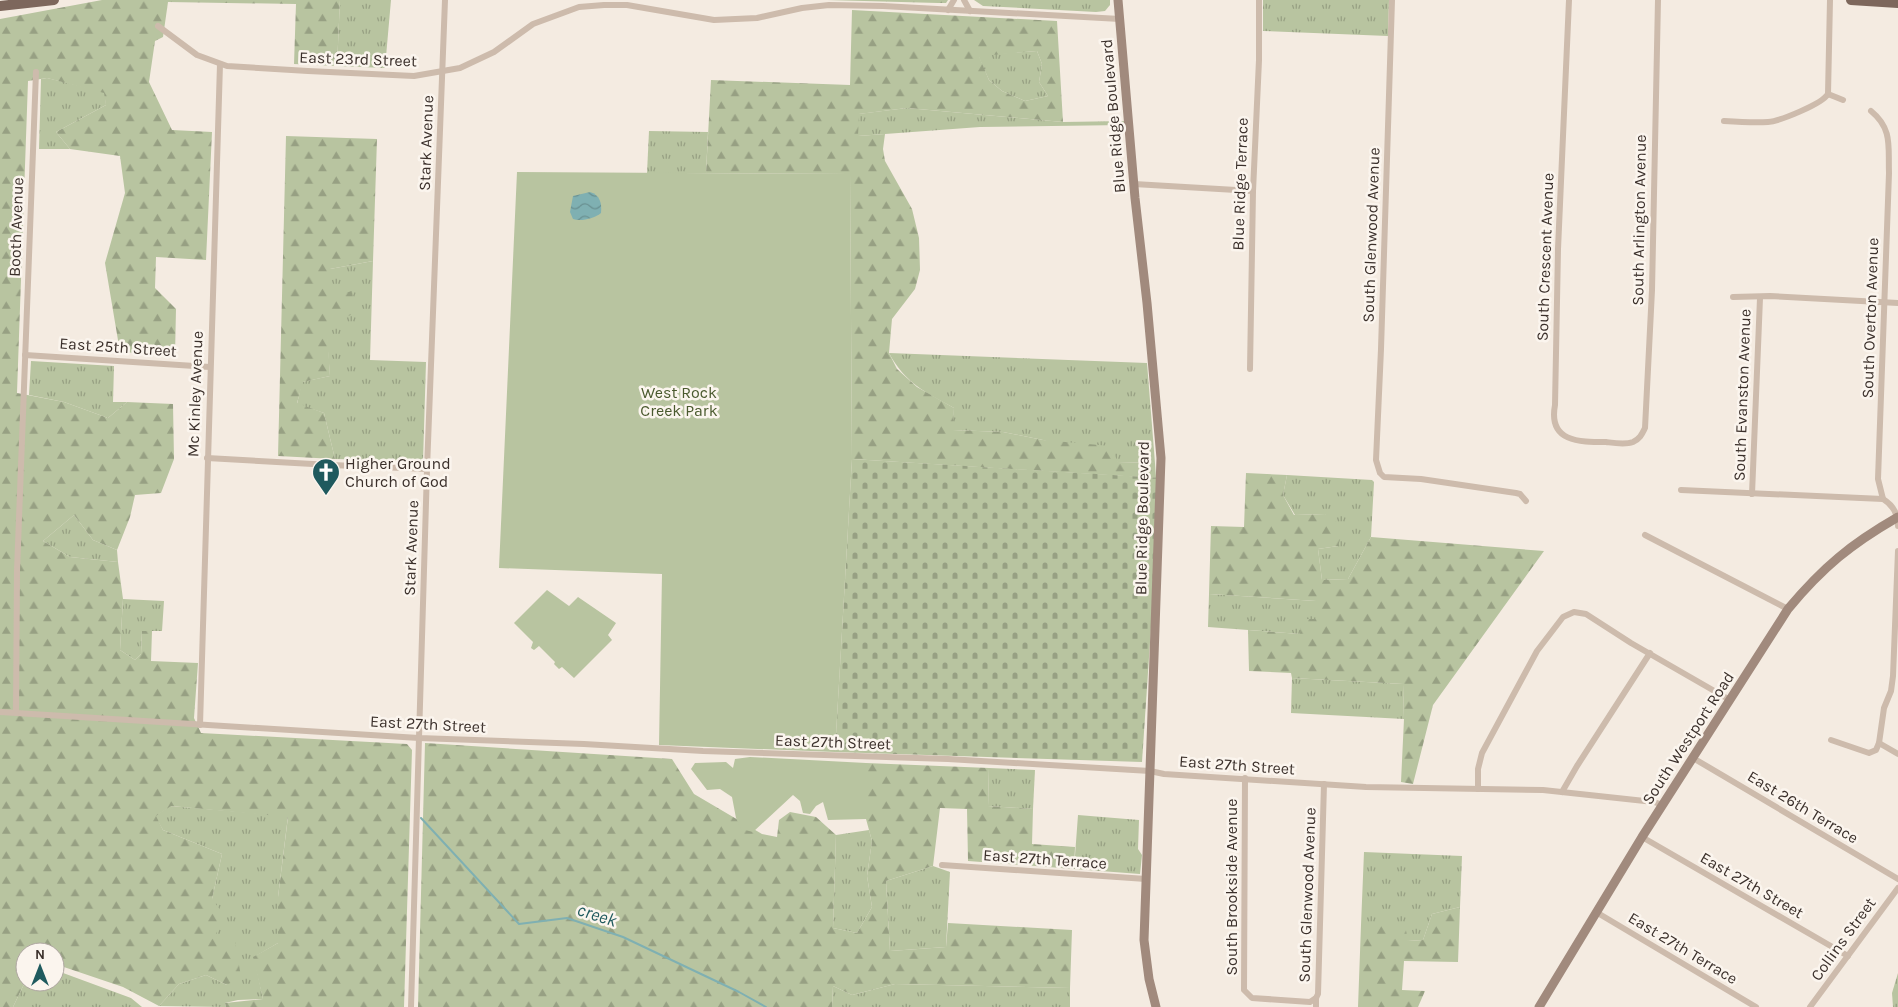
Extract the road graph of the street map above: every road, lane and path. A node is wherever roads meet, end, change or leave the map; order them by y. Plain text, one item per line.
1 (54, 0) edge
2 (445, 0) edge
3 (954, 0) edge
4 (964, 0) edge
5 (1118, 0) edge
6 (1259, 0) edge
7 (1392, 0) edge
8 (1569, 0) edge
9 (1658, 0) edge
10 (1830, 0) edge
11 (1851, 0) edge
12 (1898, 3) edge
13 (0, 6) edge
14 (948, 10) junction
15 (970, 11) junction
16 (1120, 19) junction
17 (158, 26) dead end
18 (220, 64) junction
19 (36, 72) dead end
20 (442, 72) junction
21 (1828, 94) junction
22 (1844, 100) dead end
23 (1871, 111) dead end
24 (1724, 121) dead end
25 (1134, 184) junction
26 (1253, 191) junction
27 (1733, 296) dead end
28 (1760, 298) junction
29 (1884, 302) junction
30 (1898, 303) edge
31 (24, 355) junction
32 (210, 367) junction
33 (1250, 370) dead end
34 (1638, 439) joint
35 (207, 458) junction
36 (427, 469) junction
37 (1681, 490) dead end
38 (1752, 494) junction
39 (1883, 499) junction
40 (1526, 501) dead end
41 (1898, 517) edge
42 (1898, 526) edge
43 (1645, 535) dead end
44 (1898, 551) edge
45 (1897, 601) edge
46 (1788, 609) junction
47 (1650, 654) junction
48 (1895, 676) edge
49 (1730, 700) junction
50 (0, 712) edge
51 (16, 713) junction
52 (200, 725) junction
53 (419, 738) junction
54 (1831, 740) dead end
55 (1880, 743) junction
56 (1898, 754) edge
57 (1693, 758) junction
58 (1150, 771) junction
59 (1245, 778) junction
60 (1324, 784) junction
61 (1478, 789) junction
62 (1562, 792) junction
63 (1663, 804) junction
64 (1642, 837) junction
65 (942, 865) dead end
66 (1146, 879) junction
67 (1898, 879) edge
68 (1898, 888) edge
69 (1596, 912) junction
70 (1848, 956) junction
71 (1316, 998) junction
72 (411, 1007) edge
73 (1156, 1007) edge
74 (1316, 1007) edge
75 (1539, 1007) edge
76 (1756, 1007) edge
77 (1810, 1007) edge

1 - 13 main road
2 - 20 street, Stark Avenue
3 - 14 street
4 - 15 street
5 - 16 main road, Blue Ridge Boulevard
6 - 26 street, Blue Ridge Terrace
7 - 40 street, South Glenwood Avenue
8 - 34 street, South Crescent Avenue
9 - 34 street, South Arlington Avenue
10 - 21 street
11 - 12 main road
14 - 15 street, East 23rd Street
14 - 20 street, East 23rd Street
15 - 16 street, East 23rd Street
16 - 25 main road, Blue Ridge Boulevard
17 - 18 street, East 23rd Street
18 - 20 street, East 23rd Street
18 - 32 street, Mc Kinley Avenue
19 - 31 street, Booth Avenue
20 - 36 street, Stark Avenue
21 - 22 street
21 - 24 street
23 - 29 street, South Overton Avenue
25 - 26 street
25 - 58 main road, Blue Ridge Boulevard
26 - 33 street, Blue Ridge Terrace
27 - 28 street
28 - 29 street
28 - 38 street, South Evanston Avenue
29 - 30 street
29 - 39 street, South Overton Avenue
31 - 32 street, East 25th Street
31 - 51 street, Booth Avenue
32 - 35 street, Mc Kinley Avenue
35 - 36 street
35 - 52 street, Mc Kinley Avenue
36 - 53 street, Stark Avenue
37 - 38 street
38 - 39 street
39 - 41 street, South Overton Avenue
41 - 42 street
41 - 46 main road, South Westport Road
43 - 46 street
44 - 45 street
45 - 48 street
46 - 49 main road, South Westport Road
47 - 49 street
47 - 61 street
47 - 62 street
48 - 55 street
49 - 57 main road, South Westport Road
50 - 51 street, East 27th Street
51 - 52 street, East 27th Street
52 - 53 street, East 27th Street
53 - 58 street, East 27th Street
53 - 72 street, Stark Avenue
54 - 55 street
55 - 56 street
57 - 63 main road, South Westport Road
57 - 67 street, East 26th Terrace
58 - 59 street, East 27th Street
58 - 66 main road, Blue Ridge Boulevard
59 - 60 street, East 27th Street
59 - 71 street, South Brookside Avenue
60 - 61 street, East 27th Street
60 - 71 street, South Glenwood Avenue
61 - 62 street, East 27th Street
62 - 63 street, East 27th Street
63 - 64 main road, South Westport Road
64 - 69 main road, South Westport Road
64 - 70 street, East 27th Street
65 - 66 street, East 27th Terrace
66 - 73 main road, Blue Ridge Boulevard
68 - 70 street, Collins Street
69 - 75 main road, South Westport Road
69 - 76 street, East 27th Terrace
70 - 77 street, Collins Street
71 - 74 street, South Glenwood Avenue

